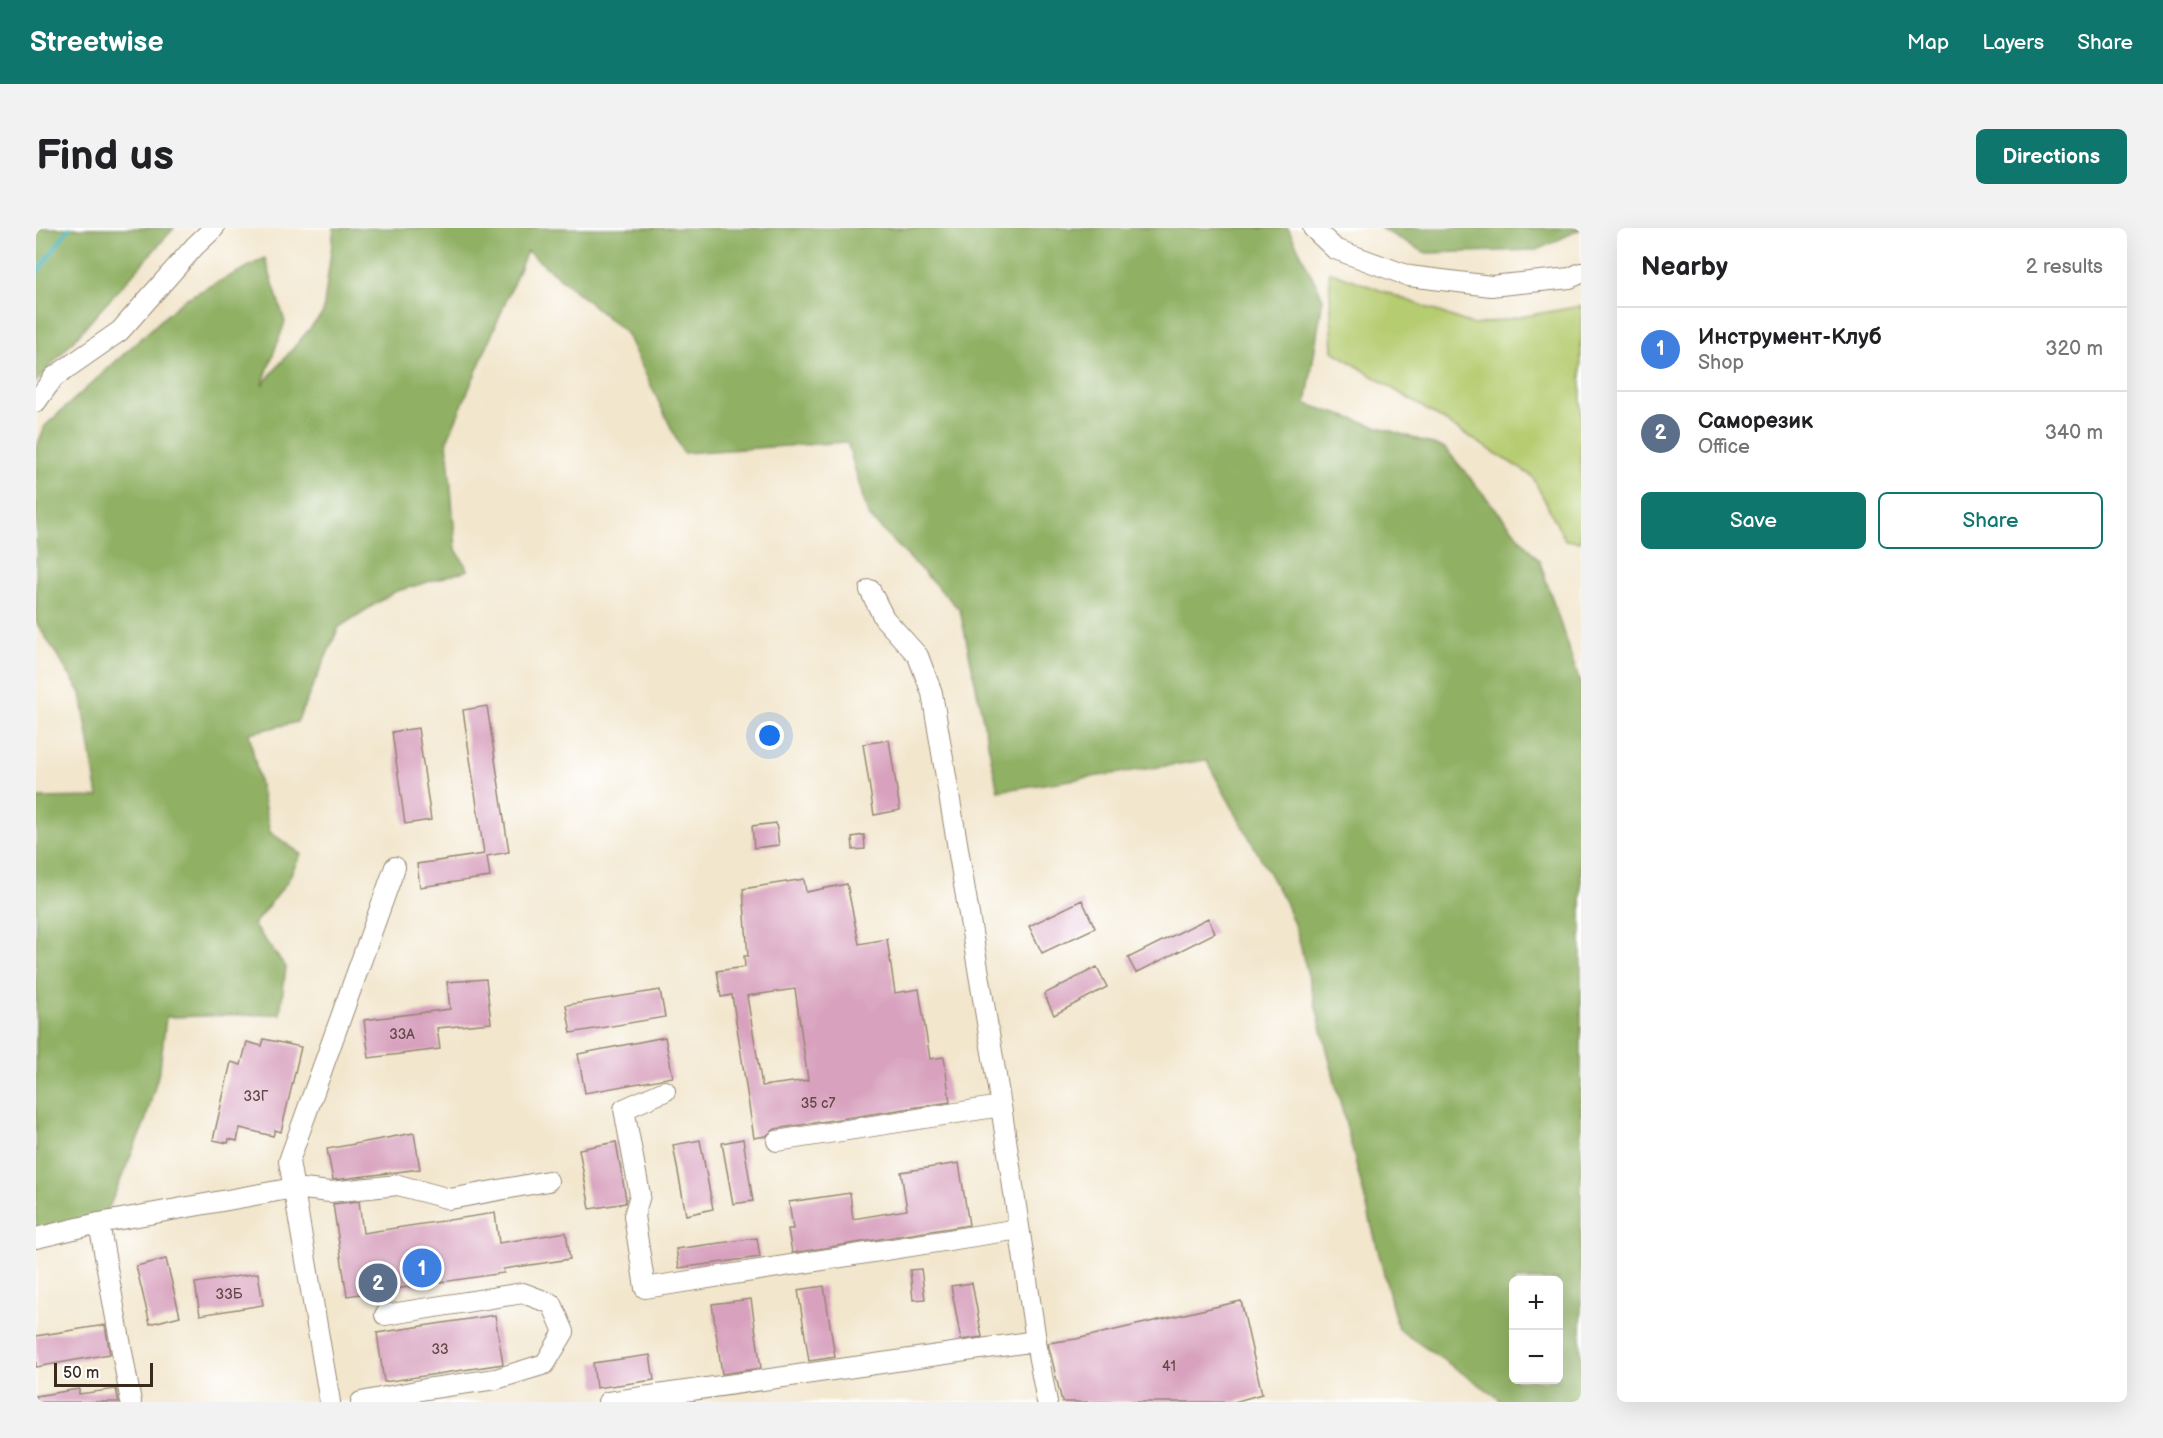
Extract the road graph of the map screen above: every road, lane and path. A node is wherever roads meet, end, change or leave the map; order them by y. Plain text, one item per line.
1 (214, 228) edge
2 (1313, 228) edge
3 (1581, 273) edge
4 (36, 402) edge
5 (870, 590) dead end
6 (395, 867) dead end
7 (665, 1091) dead end
8 (1001, 1106) junction
9 (777, 1142) dead end
10 (548, 1181) dead end
11 (294, 1188) junction
12 (99, 1223) junction
13 (1019, 1229) junction
14 (36, 1238) edge
15 (385, 1315) dead end
16 (1036, 1341) junction
17 (131, 1402) edge
18 (330, 1402) edge
19 (360, 1402) edge
20 (608, 1402) edge
21 (1047, 1402) edge

1 - 4 street
2 - 3 street
5 - 8 street
6 - 11 street
7 - 13 street
8 - 9 street
8 - 13 street
10 - 11 street
11 - 12 street
11 - 18 street
12 - 14 street
12 - 17 street
13 - 16 street
15 - 19 street
16 - 20 street
16 - 21 street

